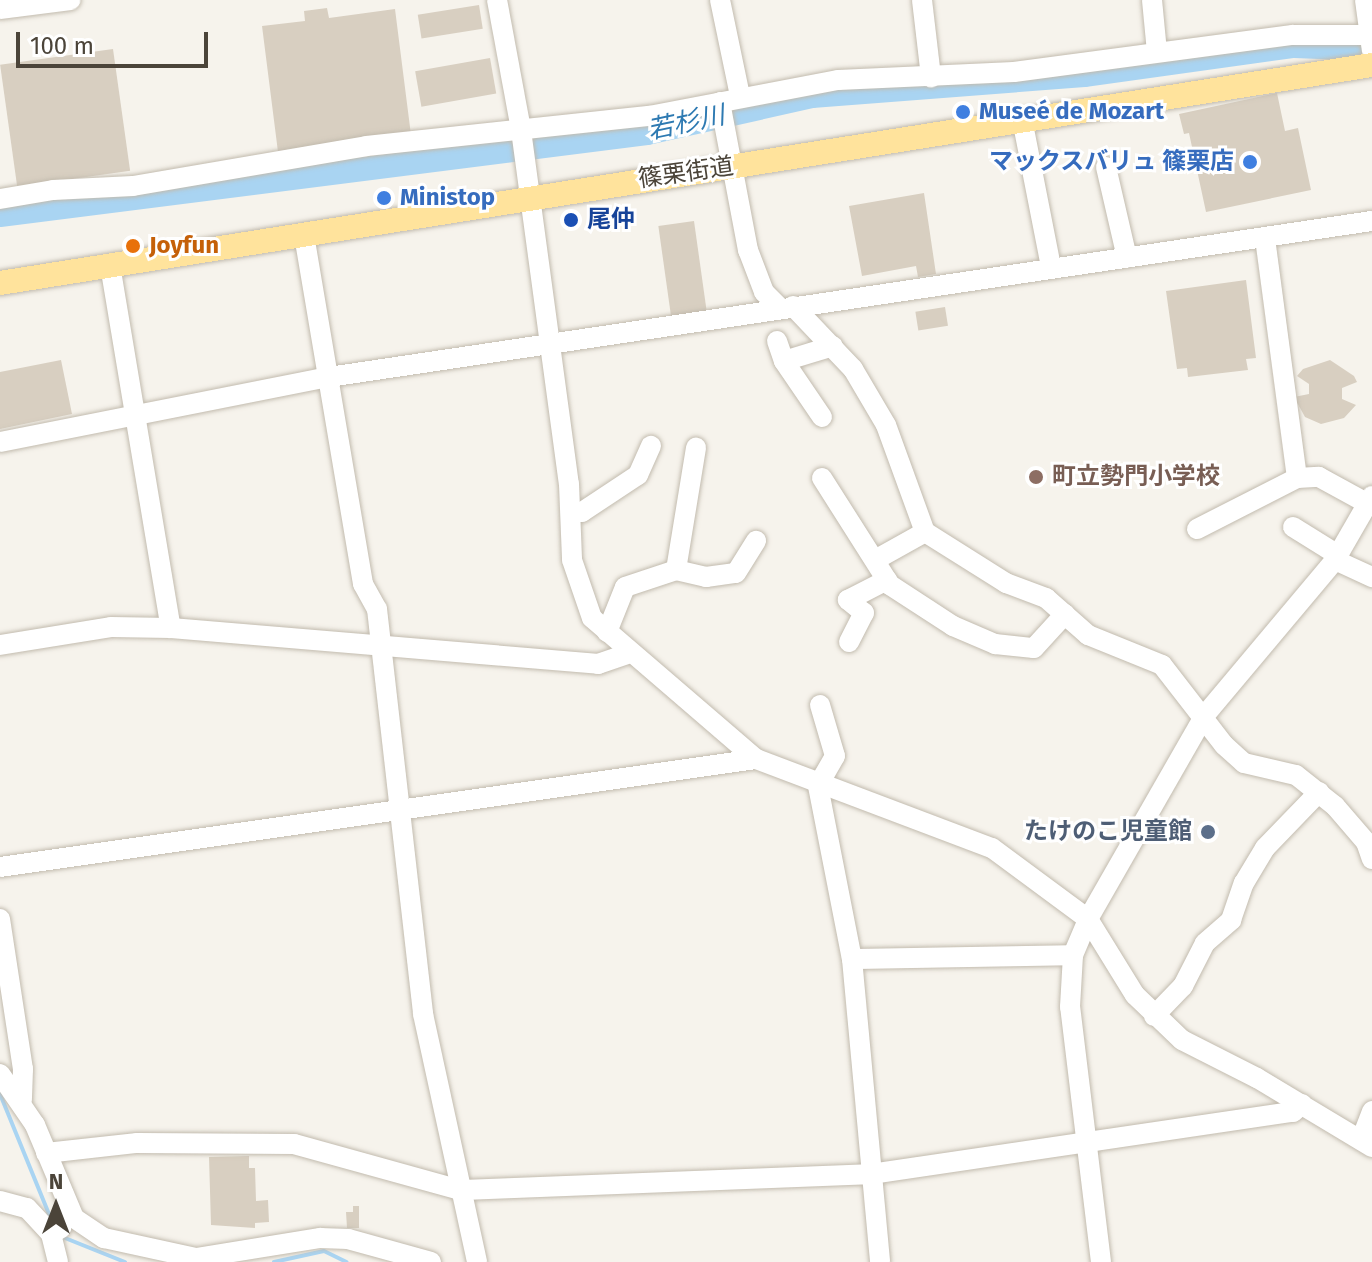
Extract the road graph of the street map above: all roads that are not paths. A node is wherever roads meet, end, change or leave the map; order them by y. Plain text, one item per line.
1 (70, 0) edge
2 (497, 0) edge
3 (720, 0) edge
4 (922, 0) edge
5 (1152, 0) edge
6 (1365, 0) edge
7 (0, 9) edge
8 (1371, 41) edge
9 (1157, 52) junction
10 (1372, 65) edge
11 (931, 77) junction
12 (730, 99) junction
13 (1022, 119) junction
14 (521, 130) junction
15 (733, 166) junction
16 (1106, 167) dead end
17 (0, 199) edge
18 (527, 199) junction
19 (1372, 221) edge
20 (304, 235) junction
21 (1265, 237) junction
22 (1127, 258) junction
23 (110, 265) junction
24 (1051, 267) junction
25 (0, 283) edge
26 (786, 307) junction
27 (549, 346) junction
28 (833, 346) junction
29 (329, 377) junction
30 (135, 411) junction
31 (822, 417) dead end
32 (0, 442) edge
33 (651, 446) dead end
34 (696, 448) dead end
35 (822, 478) dead end
36 (1297, 478) junction
37 (1371, 502) edge
38 (571, 512) junction
39 (1293, 527) dead end
40 (1197, 529) dead end
41 (925, 532) junction
42 (756, 541) dead end
43 (1336, 558) junction
44 (875, 560) junction
45 (676, 570) junction
46 (1372, 577) edge
47 (887, 580) junction
48 (1065, 614) junction
49 (171, 628) junction
50 (607, 632) junction
51 (849, 642) dead end
52 (0, 645) edge
53 (381, 648) junction
54 (630, 653) junction
55 (820, 705) dead end
56 (1205, 715) junction
57 (756, 759) junction
58 (818, 786) junction
59 (1319, 792) junction
60 (399, 809) junction
61 (1372, 859) edge
62 (0, 867) edge
63 (0, 919) edge
64 (1088, 919) junction
65 (1073, 955) junction
66 (852, 959) junction
67 (1154, 1016) junction
68 (0, 1074) edge
69 (22, 1100) junction
70 (1302, 1104) junction
71 (1372, 1111) edge
72 (1083, 1141) junction
73 (1366, 1144) edge
74 (46, 1153) junction
75 (871, 1174) junction
76 (460, 1190) junction
77 (0, 1201) edge
78 (61, 1228) junction
79 (233, 1259) edge
80 (58, 1262) edge
81 (431, 1262) edge
82 (477, 1262) edge
83 (880, 1262) edge
84 (1101, 1262) edge

1 - 7 street
2 - 14 street
3 - 12 street
4 - 11 street
5 - 9 street
6 - 8 street
8 - 9 street
9 - 11 street
10 - 13 main road, 篠栗街道
11 - 12 street
12 - 14 street
12 - 15 street
13 - 15 main road, 篠栗街道
13 - 24 street
14 - 17 street
14 - 18 street
15 - 18 main road, 篠栗街道
15 - 26 street
16 - 22 street
18 - 20 main road, 篠栗街道
18 - 27 street
19 - 21 street
20 - 23 main road, 篠栗街道
20 - 29 street
21 - 22 street
21 - 36 street
22 - 24 street
23 - 25 main road, 篠栗街道
23 - 30 street
24 - 26 street
26 - 27 street
26 - 28 street
27 - 29 street
27 - 38 street
28 - 31 street
28 - 41 street
29 - 30 street
29 - 53 street
30 - 32 street
30 - 49 street
33 - 38 street
34 - 45 street
35 - 44 street
36 - 37 street
36 - 40 street
37 - 43 street
38 - 50 street
39 - 43 street
41 - 44 street
41 - 48 street
42 - 45 street
43 - 46 street
43 - 56 street
44 - 47 street
45 - 50 street
47 - 48 street
47 - 51 street
48 - 56 street
49 - 52 street
49 - 53 street
50 - 54 street
53 - 54 street
53 - 60 street
54 - 57 street
55 - 58 street
56 - 59 street
56 - 64 street
57 - 58 street
57 - 60 street
58 - 64 street
58 - 66 street
59 - 61 street
59 - 67 street
60 - 62 street
60 - 76 street
63 - 69 street
64 - 65 street
64 - 67 street
65 - 66 street
65 - 72 street
66 - 75 street
67 - 70 street
68 - 69 street
69 - 74 street
70 - 72 street
70 - 73 street
71 - 73 street
72 - 75 street
72 - 84 street
74 - 76 street
74 - 78 street
75 - 76 street
75 - 83 street
76 - 82 street
77 - 78 street
78 - 79 street
78 - 80 street
79 - 81 street

